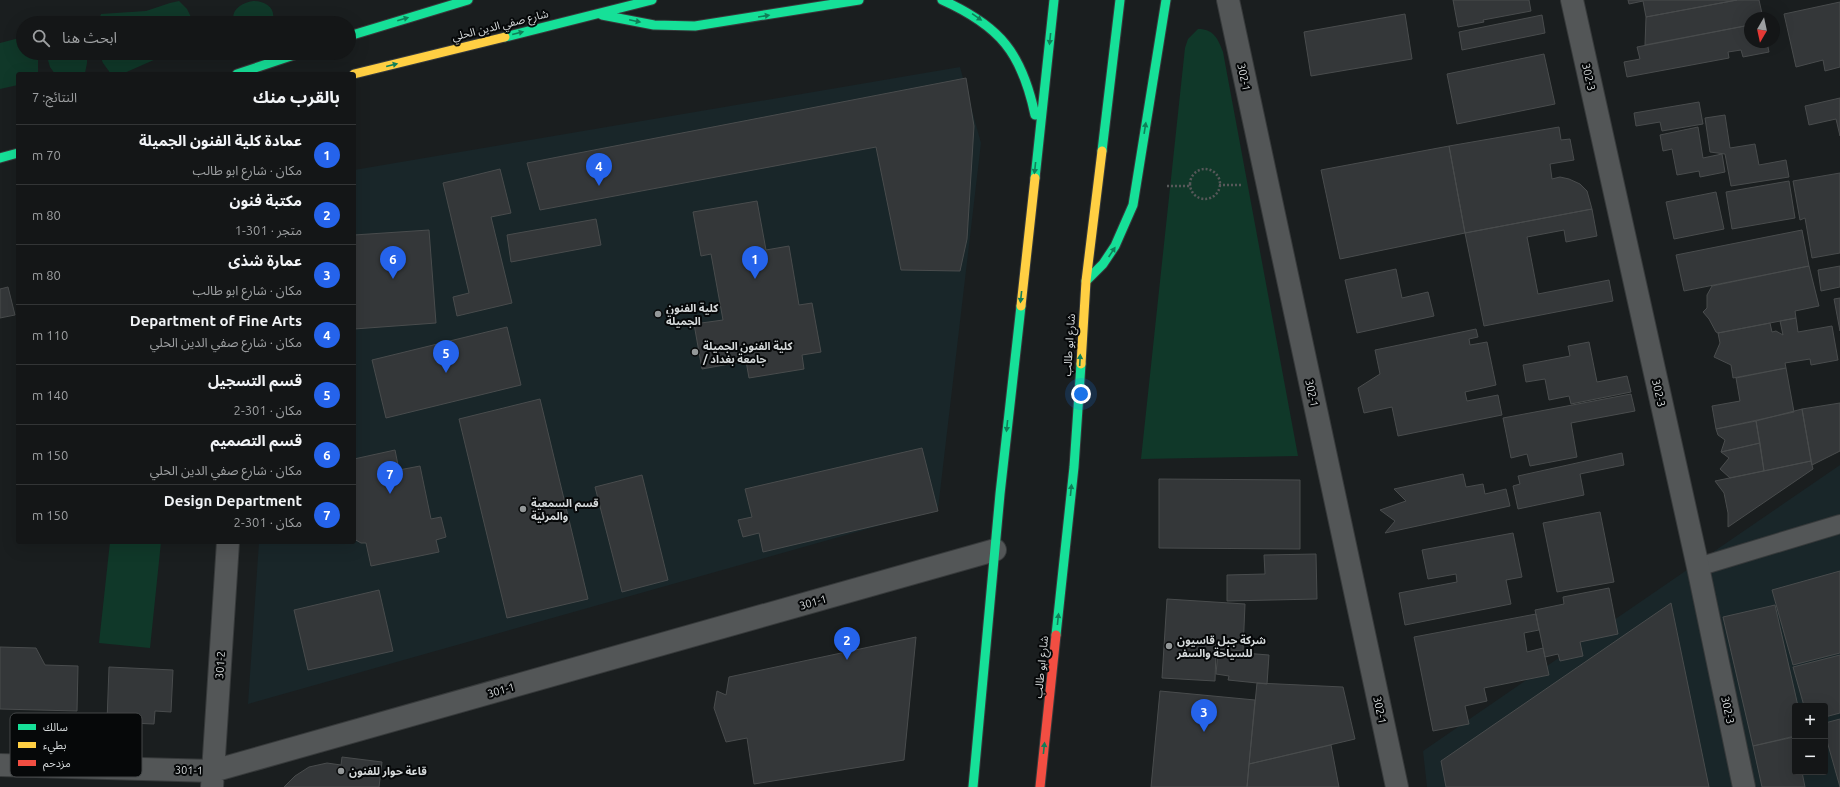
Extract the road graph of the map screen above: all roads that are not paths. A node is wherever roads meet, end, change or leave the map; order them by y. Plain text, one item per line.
1 (468, 0) edge
2 (652, 0) edge
3 (859, 0) edge
4 (942, 0) edge
5 (1054, 0) edge
6 (1120, 0) edge
7 (1166, 0) edge
8 (1228, 0) edge
9 (1572, 0) edge
10 (597, 14) junction
11 (356, 34) edge
12 (279, 60) edge
13 (243, 72) edge
14 (356, 74) edge
15 (1038, 140) junction
16 (16, 154) edge
17 (0, 158) edge
18 (1086, 281) junction
19 (1840, 524) edge
20 (228, 544) edge
21 (995, 550) junction
22 (1698, 567) junction
23 (0, 765) edge
24 (10, 766) edge
25 (142, 774) edge
26 (213, 779) edge
27 (973, 787) edge
28 (1040, 787) edge
29 (1397, 787) edge
30 (1744, 787) edge

11 -> 1 main road
2 - 10 main road, شارع صفي الدين الحلي
10 -> 3 main road
4 -> 15 main road
5 -> 15 main road
6 - 18 main road, شارع ابو طالب
18 -> 7 main road
8 - 29 street, 302-1
9 - 22 street, 302-3
14 -> 10 main road, شارع صفي الدين الحلي
12 - 13 main road
15 -> 21 main road
16 - 17 main road
28 -> 18 main road, شارع ابو طالب
19 - 22 lane
20 - 26 street, 301-2
21 - 26 street, 301-1
21 - 27 main road
22 - 30 street, 302-3
23 - 24 street, 301-1
25 - 26 street, 301-1

